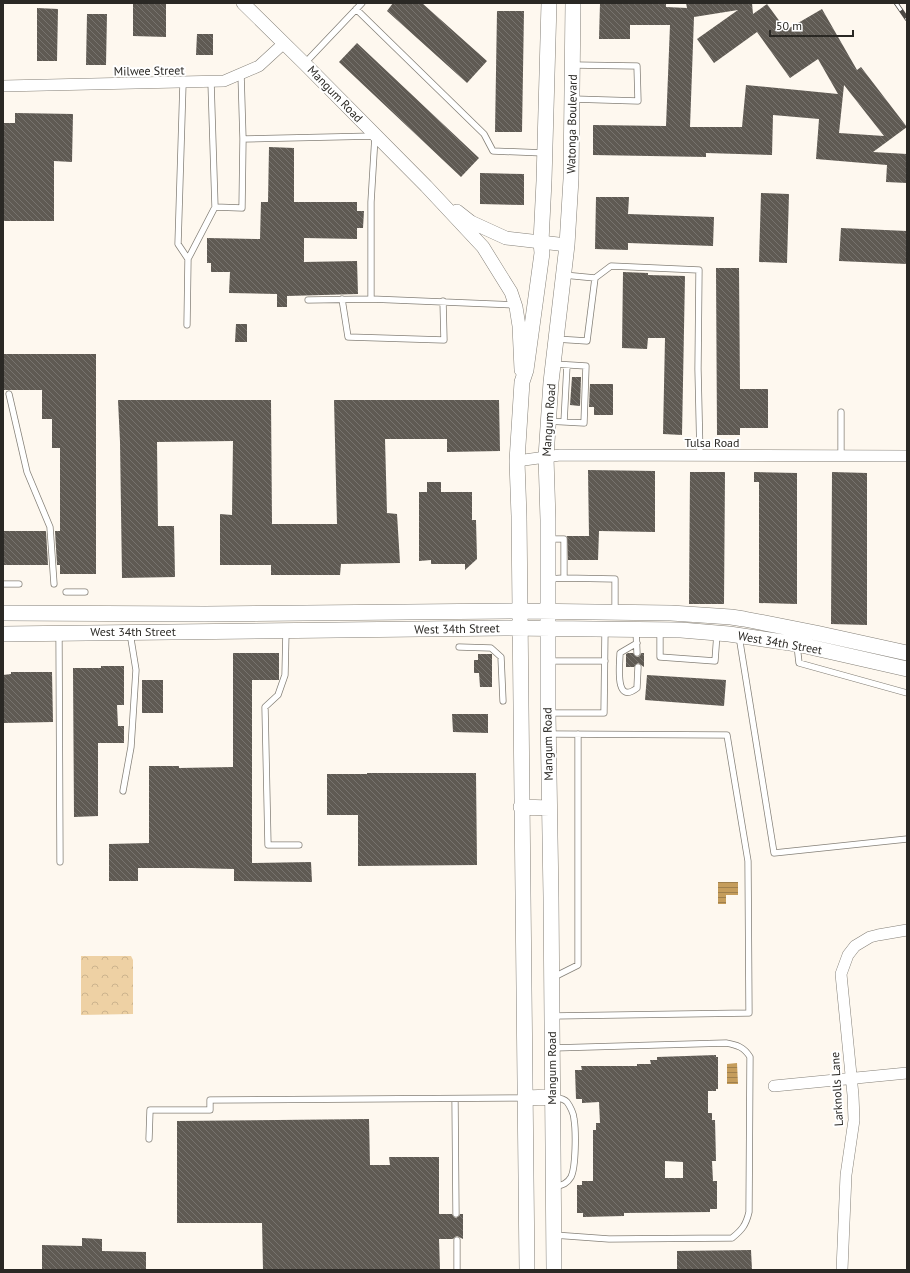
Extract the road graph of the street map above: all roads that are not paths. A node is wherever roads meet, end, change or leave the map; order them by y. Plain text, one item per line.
1 (243, 3) edge
2 (362, 3) edge
3 (549, 3) edge
4 (573, 3) edge
5 (356, 9) junction
6 (284, 43) junction
7 (305, 64) junction
8 (573, 65) junction
9 (241, 74) junction
10 (211, 82) junction
11 (183, 83) junction
12 (3, 86) edge
13 (572, 99) junction
14 (375, 136) junction
15 (243, 139) junction
16 (544, 153) junction
17 (426, 186) junction
18 (215, 207) junction
19 (541, 242) junction
20 (567, 245) junction
21 (188, 259) junction
22 (563, 275) junction
23 (595, 278) junction
24 (371, 299) junction
25 (308, 300) dead end
26 (342, 300) junction
27 (443, 301) junction
28 (515, 304) junction
29 (187, 325) dead end
30 (556, 339) junction
31 (560, 364) junction
32 (522, 382) junction
33 (9, 394) dead end
34 (840, 412) dead end
35 (548, 421) junction
36 (564, 422) junction
37 (841, 455) junction
38 (700, 456) junction
39 (907, 456) edge
40 (546, 457) junction
41 (517, 461) junction
42 (548, 539) junction
43 (564, 578) junction
44 (548, 579) junction
45 (3, 584) edge
46 (19, 584) dead end
47 (54, 584) dead end
48 (66, 592) dead end
49 (85, 592) dead end
50 (520, 611) junction
51 (548, 611) junction
52 (615, 612) junction
53 (3, 613) edge
54 (60, 613) junction
55 (731, 617) junction
56 (520, 629) junction
57 (547, 629) junction
58 (605, 629) junction
59 (660, 630) junction
60 (286, 631) junction
61 (130, 632) junction
62 (3, 634) edge
63 (59, 634) junction
64 (728, 634) junction
65 (637, 636) junction
66 (797, 644) junction
67 (459, 647) dead end
68 (637, 653) dead end
69 (907, 653) edge
70 (547, 661) junction
71 (605, 661) junction
72 (638, 667) dead end
73 (907, 670) edge
74 (907, 693) edge
75 (503, 701) dead end
76 (548, 713) junction
77 (548, 734) junction
78 (578, 734) junction
79 (123, 791) dead end
80 (521, 807) junction
81 (550, 808) junction
82 (907, 839) edge
83 (299, 845) dead end
84 (60, 862) dead end
85 (907, 930) edge
86 (551, 978) junction
87 (552, 1016) junction
88 (552, 1048) junction
89 (907, 1073) edge
90 (852, 1079) junction
91 (774, 1086) dead end
92 (552, 1097) junction
93 (525, 1098) junction
94 (455, 1099) junction
95 (149, 1139) dead end
96 (553, 1187) junction
97 (456, 1214) dead end
98 (554, 1235) junction
99 (457, 1240) dead end
100 (457, 1270) edge
101 (527, 1270) edge
102 (554, 1270) edge
103 (842, 1270) edge

1 - 6 street, Mangum Road
2 - 5 lane
3 - 16 main road
4 - 8 main road, Watonga Boulevard
5 - 7 lane
5 - 16 lane
6 - 7 street, Mangum Road
6 - 9 street, Milwee Street
7 - 14 street, Mangum Road
8 - 13 main road, Watonga Boulevard
8 - 13 lane
9 - 10 street, Milwee Street
9 - 15 lane
10 - 11 street, Milwee Street
10 - 18 lane
11 - 12 street, Milwee Street
11 - 21 lane
13 - 20 main road, Watonga Boulevard
14 - 15 lane
14 - 17 street, Mangum Road
14 - 24 lane
15 - 18 lane
16 - 19 main road
17 - 19 street, Mangum Road
17 - 28 street, Mangum Road
18 - 21 lane
19 - 20 street, Mangum Road
19 - 32 main road, Mangum Road
20 - 22 main road, Mangum Road
21 - 29 lane
22 - 23 lane
22 - 30 main road, Mangum Road
23 - 30 lane
23 - 38 lane
24 - 26 lane
24 - 27 lane
25 - 26 lane
26 - 27 lane
27 - 28 lane
28 - 32 street, Mangum Road
30 - 31 main road, Mangum Road
31 - 35 main road, Mangum Road
31 - 36 lane
31 - 36 lane
32 - 41 main road, Mangum Road
33 - 47 lane
34 - 37 lane
35 - 36 lane
35 - 40 main road, Mangum Road
37 - 38 street, Tulsa Road
37 - 39 street, Tulsa Road
38 - 40 street, Tulsa Road
40 - 41 street, Tulsa Road
40 - 42 main road, Mangum Road
41 - 50 main road, Mangum Road
42 - 43 lane
42 - 44 main road, Mangum Road
43 - 44 lane
43 - 52 lane
44 - 51 main road, Mangum Road
45 - 46 lane
48 - 49 lane
50 - 51 main road, West 34th Street
50 - 54 main road, West 34th Street
50 - 56 main road, Mangum Road
51 - 52 main road, West 34th Street
51 - 57 main road, Mangum Road
52 - 55 main road, West 34th Street
53 - 54 main road, West 34th Street
54 - 63 main road
55 - 64 main road
55 - 69 main road, West 34th Street
56 - 57 main road, West 34th Street
56 - 60 main road, West 34th Street
56 - 80 main road, Mangum Road
57 - 58 main road, West 34th Street
57 - 70 main road, Mangum Road
58 - 65 main road, West 34th Street
58 - 71 lane
59 - 64 main road, West 34th Street
59 - 64 lane
59 - 65 main road, West 34th Street
60 - 61 main road, West 34th Street
60 - 83 lane
61 - 63 main road, West 34th Street
61 - 79 lane
62 - 63 main road, West 34th Street
63 - 84 lane
64 - 66 main road, West 34th Street
64 - 82 lane
65 - 68 lane
65 - 72 lane
66 - 73 main road, West 34th Street
66 - 74 lane
67 - 75 lane
70 - 71 lane
70 - 76 main road, Mangum Road
71 - 76 lane
76 - 77 main road, Mangum Road
77 - 78 lane
77 - 81 main road, Mangum Road
78 - 86 lane
78 - 87 lane
80 - 81 main road
80 - 93 main road, Mangum Road
81 - 86 main road, Mangum Road
85 - 90 street, Larknolls Lane
86 - 87 main road, Mangum Road
87 - 88 main road, Mangum Road
88 - 92 main road, Mangum Road
88 - 98 lane
89 - 90 street
90 - 91 street
90 - 103 street, Larknolls Lane
92 - 93 main road
92 - 96 main road, Mangum Road
92 - 96 lane
93 - 94 lane
93 - 101 main road, Mangum Road
94 - 95 lane
94 - 97 lane
96 - 98 main road, Mangum Road
98 - 102 main road, Mangum Road
99 - 100 lane

